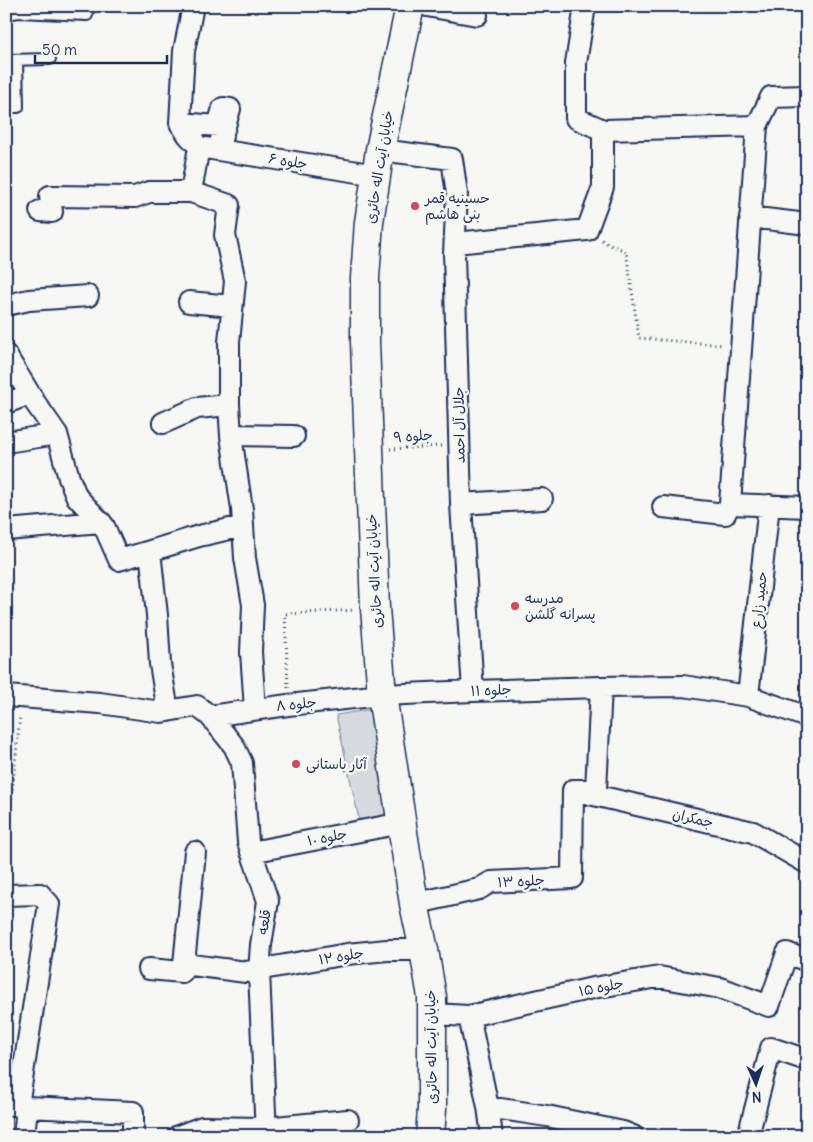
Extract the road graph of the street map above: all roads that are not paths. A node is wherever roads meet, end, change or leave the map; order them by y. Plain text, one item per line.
1 (89, 6) edge
2 (193, 6) edge
3 (410, 6) edge
4 (426, 6) edge
5 (585, 6) edge
6 (6, 14) edge
7 (477, 15) dead end
8 (50, 59) dead end
9 (12, 60) edge
10 (807, 96) edge
11 (6, 107) edge
12 (180, 123) junction
13 (757, 126) junction
14 (603, 130) junction
15 (209, 148) junction
16 (452, 159) joint
17 (378, 163) junction
18 (191, 192) junction
19 (40, 212) dead end
20 (750, 217) junction
21 (807, 224) edge
22 (455, 243) junction
23 (88, 296) dead end
24 (189, 302) dead end
25 (6, 305) edge
26 (232, 306) junction
27 (6, 355) edge
28 (30, 394) junction
29 (6, 403) edge
30 (229, 405) junction
31 (163, 423) dead end
32 (57, 434) junction
33 (231, 435) junction
34 (294, 436) dead end
35 (6, 442) edge
36 (542, 499) dead end
37 (461, 504) junction
38 (730, 504) junction
39 (769, 505) junction
40 (663, 507) dead end
41 (807, 507) edge
42 (101, 522) junction
43 (243, 526) junction
44 (6, 530) edge
45 (150, 551) junction
46 (600, 687) junction
47 (473, 691) junction
48 (382, 695) junction
49 (748, 696) junction
50 (14, 697) edge
51 (255, 709) junction
52 (168, 711) junction
53 (204, 711) junction
54 (807, 716) edge
55 (573, 790) junction
56 (402, 823) junction
57 (195, 852) dead end
58 (251, 852) junction
59 (807, 863) edge
60 (6, 894) edge
61 (414, 904) junction
62 (424, 950) junction
63 (807, 961) edge
64 (184, 964) junction
65 (149, 969) dead end
66 (259, 971) junction
67 (432, 1014) junction
68 (469, 1016) junction
69 (807, 1060) edge
70 (17, 1106) edge
71 (488, 1107) junction
72 (348, 1120) dead end
73 (266, 1132) edge
74 (180, 1135) edge
75 (24, 1136) edge
76 (135, 1136) edge
77 (430, 1136) edge
78 (492, 1136) edge
79 (633, 1136) edge
80 (748, 1136) edge

1 - 6 lane
2 - 12 street
3 - 17 main road, خیابان آیت اله حائری
4 - 7 street
5 - 14 street
8 - 9 lane
9 - 11 lane
10 - 13 street
12 - 15 street
12 - 15 street
13 - 14 street
13 - 20 street
14 - 22 street
15 - 17 street, جلوه ۶
15 - 18 street
16 - 17 street, جلوه ۶
16 - 22 street, جلال آل احمد
17 - 48 main road, خیابان آیت اله حائری
18 - 19 street
18 - 26 street
20 - 21 street
20 - 38 street
22 - 37 street, جلال آل احمد
23 - 25 street
24 - 26 street
26 - 30 street
27 - 28 street
28 - 29 street
28 - 32 street
30 - 31 street
30 - 33 street
32 - 35 street
32 - 42 street
33 - 34 street
33 - 43 street
36 - 37 street
37 - 47 street, جلال آل احمد
38 - 39 street
38 - 40 street
39 - 41 street
39 - 49 street, حمید زارع
42 - 44 street
42 - 45 street
43 - 45 street
43 - 51 street
45 - 52 street
46 - 47 street, جلوه ۱۱
46 - 49 street
46 - 55 street
47 - 48 street, جلوه ۱۱
48 - 51 street, جلوه ۸
48 - 56 main road, خیابان آیت اله حائری
49 - 54 street
50 - 52 street, جلوه ۸
51 - 53 street, جلوه ۸
52 - 53 street, جلوه ۸
53 - 58 street, قلعه
55 - 59 street, جمکران
55 - 61 street, جلوه ۱۳
56 - 58 street, جلوه ۱۰
56 - 61 main road, خیابان آیت اله حائری
57 - 64 street
58 - 66 street, قلعه
60 - 70 street
61 - 62 main road, خیابان آیت اله حائری
62 - 66 street, جلوه ۱۲
62 - 67 main road, خیابان آیت اله حائری
63 - 68 street, جلوه ۱۵
64 - 65 street
64 - 66 street, جلوه ۱۲
66 - 73 street, قلعه
67 - 68 street, جلوه ۱۵
67 - 77 main road, خیابان آیت اله حائری
68 - 71 street
69 - 80 street
70 - 75 street
70 - 76 street
71 - 78 street
71 - 79 street
72 - 73 street
73 - 74 street

